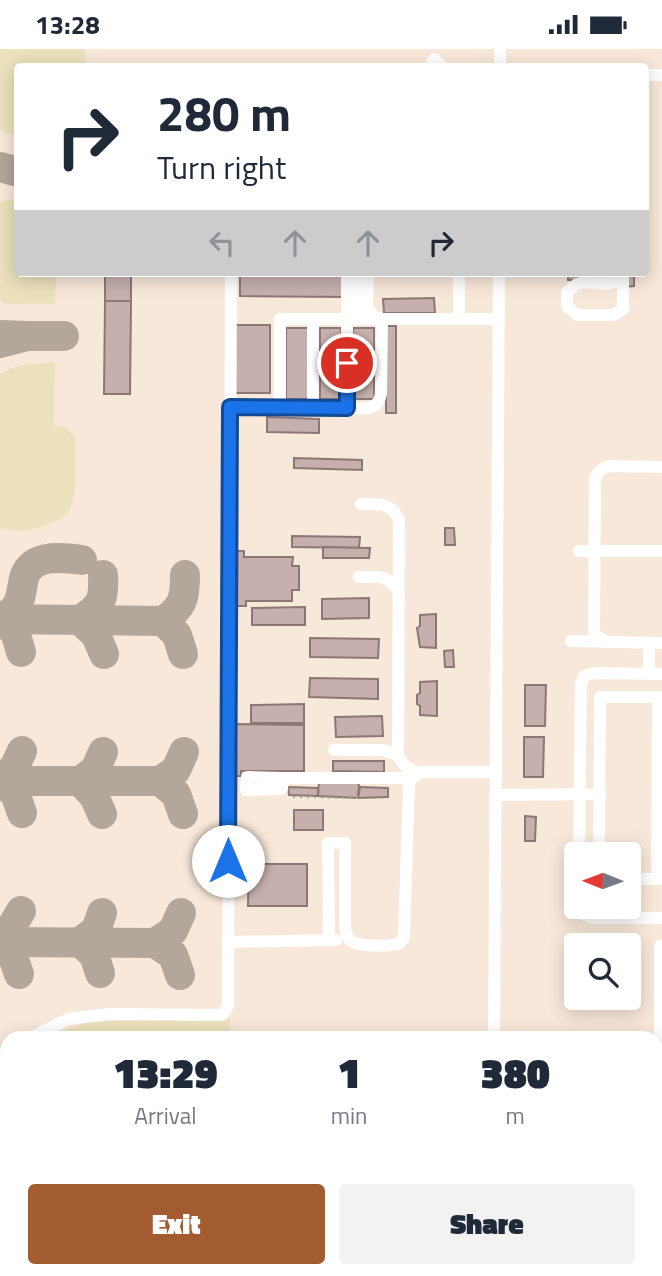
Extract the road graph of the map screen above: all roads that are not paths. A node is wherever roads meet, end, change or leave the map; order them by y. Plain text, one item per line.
1 (231, 277) edge
2 (347, 277) edge
3 (357, 277) edge
4 (368, 277) edge
5 (459, 277) edge
6 (499, 277) edge
7 (619, 277) edge
8 (622, 277) edge
9 (313, 319) junction
10 (352, 319) junction
11 (382, 319) junction
12 (459, 319) junction
13 (499, 319) junction
14 (230, 407) junction
15 (280, 407) junction
16 (313, 408) junction
17 (347, 408) junction
18 (662, 467) edge
19 (360, 504) dead end
20 (595, 549) junction
21 (579, 551) dead end
22 (662, 551) edge
23 (359, 577) dead end
24 (399, 593) junction
25 (571, 641) dead end
26 (607, 642) junction
27 (656, 643) edge
28 (655, 674) edge
29 (660, 697) edge
30 (334, 750) dead end
31 (398, 755) junction
32 (496, 772) junction
33 (417, 775) junction
34 (397, 777) junction
35 (283, 778) dead end
36 (580, 794) junction
37 (600, 794) junction
38 (496, 795) junction
39 (579, 842) edge
40 (599, 842) edge
41 (641, 879) edge
42 (659, 879) edge
43 (641, 918) edge
44 (662, 918) edge
45 (329, 940) junction
46 (349, 940) junction
47 (228, 941) junction
48 (660, 946) dead end
49 (44, 1031) edge
50 (494, 1031) edge
51 (660, 1031) edge

1 - 14 lane
2 - 10 lane
3 - 10 lane
4 - 11 lane
5 - 12 lane
6 - 13 lane
7 - 8 lane
9 - 10 lane
9 - 15 lane
9 - 16 lane
10 - 11 lane
10 - 17 lane
11 - 12 lane
11 - 17 lane
12 - 13 lane
13 - 32 lane
14 - 15 lane
14 - 47 lane
15 - 16 lane
16 - 17 lane
18 - 20 lane
19 - 24 lane
20 - 21 lane
20 - 22 lane
20 - 26 lane
23 - 24 lane
24 - 31 lane
25 - 26 lane
26 - 27 lane
27 - 28 lane
28 - 36 lane
29 - 37 lane
29 - 42 lane
30 - 31 lane
31 - 33 lane
31 - 34 lane
32 - 33 lane
32 - 38 lane
33 - 34 lane
33 - 46 lane
34 - 35 lane
36 - 37 lane
36 - 38 lane
36 - 39 lane
37 - 40 lane
38 - 50 lane
41 - 42 lane
43 - 44 lane
45 - 46 lane
45 - 46 lane
45 - 47 lane
47 - 49 lane
48 - 51 lane

